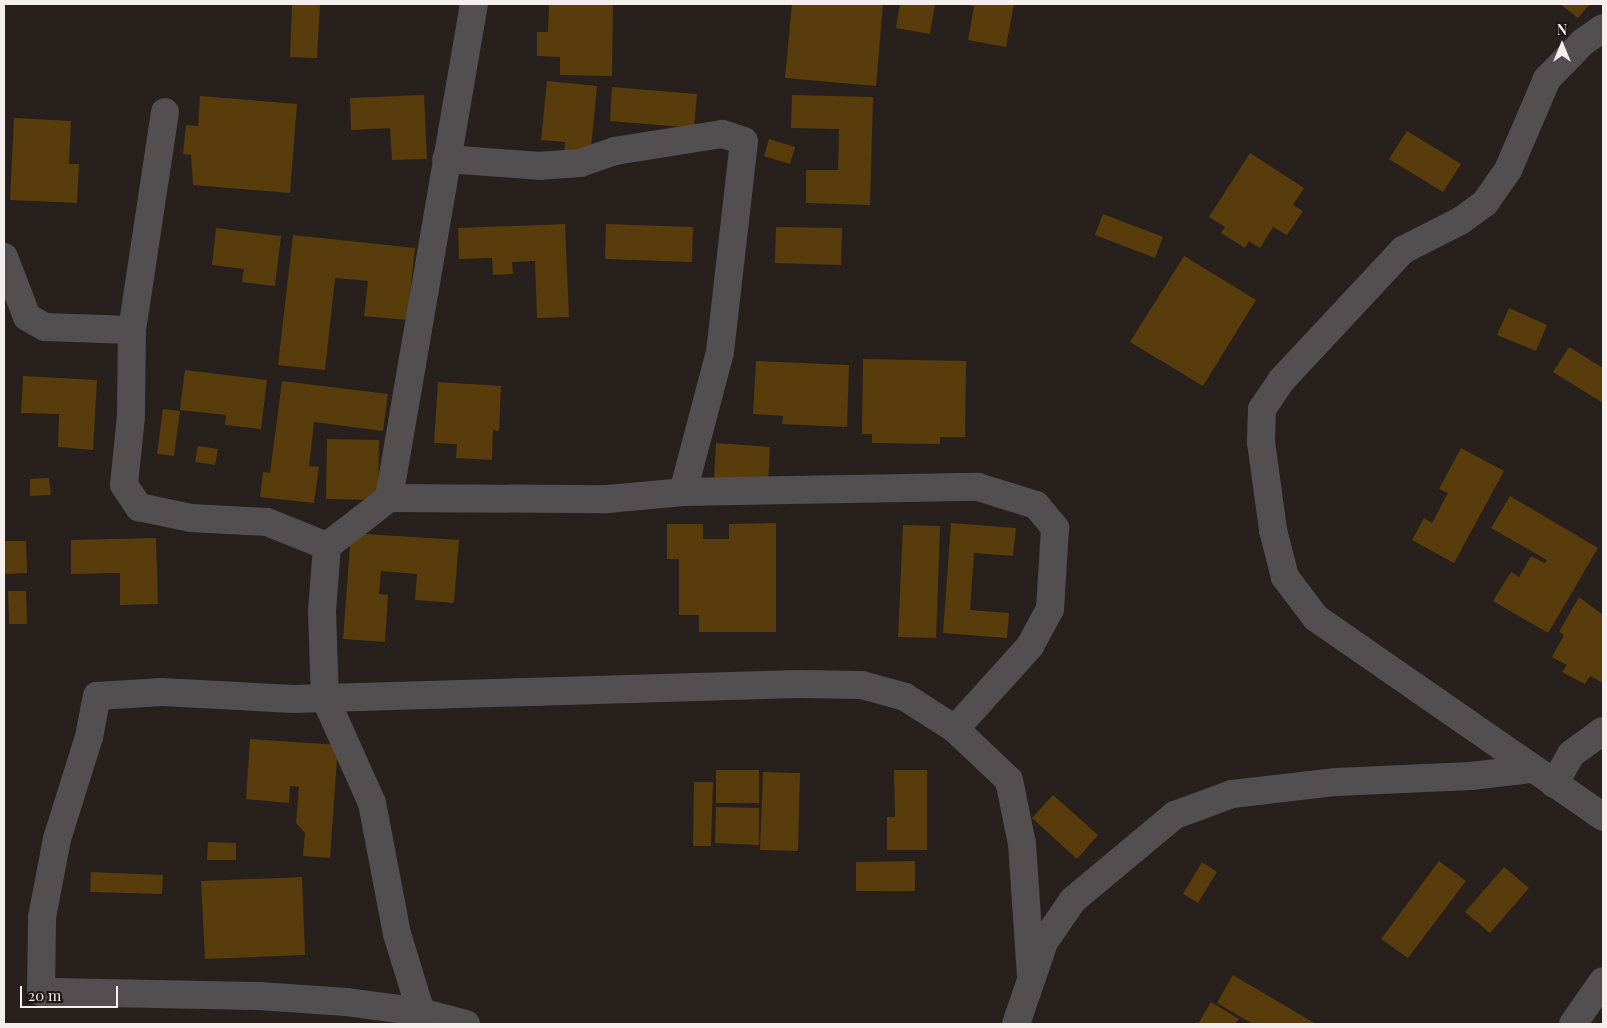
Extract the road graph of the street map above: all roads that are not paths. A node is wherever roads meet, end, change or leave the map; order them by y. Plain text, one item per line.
1 (474, 4) edge
2 (1603, 28) edge
3 (165, 112) dead end
4 (446, 159) junction
5 (4, 256) edge
6 (132, 330) junction
7 (684, 492) junction
8 (389, 498) junction
9 (327, 546) junction
10 (325, 698) junction
11 (956, 729) junction
12 (1603, 731) edge
13 (1531, 768) junction
14 (1554, 784) junction
15 (1603, 817) edge
16 (1031, 976) junction
17 (1603, 981) edge
18 (421, 1012) junction
19 (466, 1024) edge
20 (1016, 1024) edge
21 (1573, 1024) edge

1 - 4 street
2 - 13 street
3 - 6 street
4 - 7 street
4 - 8 street
5 - 6 street
6 - 9 street
7 - 8 street
7 - 11 street
8 - 9 street
9 - 10 street
10 - 11 street
10 - 18 street
10 - 18 street
11 - 16 street
12 - 14 street
13 - 14 street
13 - 16 street
14 - 15 street
16 - 20 street
17 - 21 street
18 - 19 street

